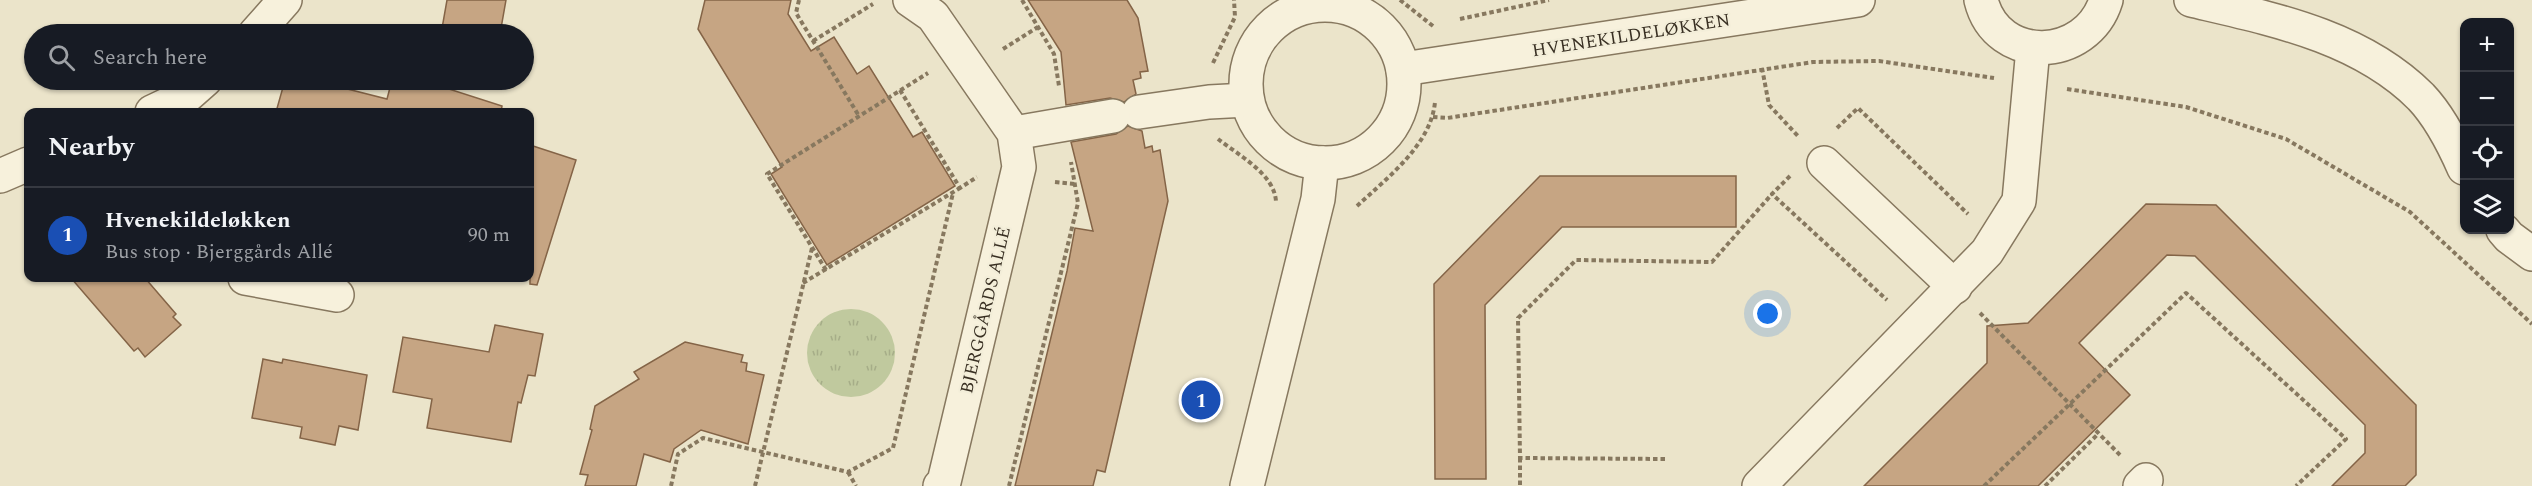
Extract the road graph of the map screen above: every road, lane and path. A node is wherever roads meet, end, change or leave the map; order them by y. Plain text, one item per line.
1 (285, 0) edge
2 (799, 0) edge
3 (878, 0) edge
4 (910, 0) edge
5 (1022, 0) edge
6 (1234, 0) edge
7 (1400, 0) edge
8 (1549, 0) edge
9 (1858, 0) edge
10 (1981, 0) edge
11 (2106, 0) edge
12 (2191, 0) edge
13 (1295, 5) edge
14 (1456, 20) dead end
15 (1444, 23) dead end
16 (264, 24) edge
17 (1432, 25) junction
18 (813, 41) junction
19 (2033, 48) junction
20 (959, 53) junction
21 (1438, 65) junction
22 (1762, 68) dead end
23 (1403, 69) junction
24 (900, 90) junction
25 (191, 96) edge
26 (1247, 100) junction
27 (1209, 102) junction
28 (162, 108) edge
29 (859, 116) junction
30 (1065, 124) junction
31 (1015, 142) junction
32 (2460, 159) edge
33 (1322, 163) junction
34 (1824, 163) joint
35 (24, 166) edge
36 (0, 176) edge
37 (960, 188) junction
38 (953, 193) junction
39 (1772, 194) dead end
40 (1355, 207) dead end
41 (1276, 213) dead end
42 (2506, 234) edge
43 (812, 247) junction
44 (2532, 254) edge
45 (826, 270) junction
46 (267, 282) edge
47 (803, 283) junction
48 (1954, 286) junction
49 (337, 295) dead end
50 (2068, 405) junction
51 (2098, 434) junction
52 (763, 453) junction
53 (1520, 458) junction
54 (1665, 459) dead end
55 (848, 472) junction
56 (2143, 483) edge
57 (671, 486) edge
58 (755, 486) edge
59 (856, 486) edge
60 (940, 486) edge
61 (1009, 486) edge
62 (1247, 486) edge
63 (1520, 486) edge
64 (1759, 486) edge
65 (1984, 486) edge
66 (2045, 486) edge
67 (2296, 486) edge

1 - 16 street
2 - 18 path
3 - 18 path
4 - 20 street
5 - 30 path
6 - 27 path
7 - 17 path
8 - 14 path
9 - 21 street, HVENEKILDELØKKEN
10 - 19 street
11 - 19 street
12 - 32 street
13 - 23 street
13 - 26 street
15 - 17 path
17 - 21 path
18 - 29 path
19 - 48 street
20 - 24 path
20 - 31 street
21 - 23 street, HVENEKILDELØKKEN
21 - 40 path
22 - 34 path
23 - 33 street
24 - 29 path
24 - 37 path
25 - 28 street
26 - 27 street
26 - 33 street
27 - 30 street
27 - 41 path
29 - 43 path
30 - 31 street
30 - 61 path
31 - 37 path
31 - 60 street, BJERGGÅRDS ALLÉ
33 - 62 street
34 - 48 street
35 - 36 street
37 - 38 path
38 - 45 path
38 - 55 path
39 - 53 path
42 - 44 street
43 - 45 path
43 - 47 path
45 - 47 path
46 - 49 street
47 - 52 path
48 - 50 path
48 - 64 street
50 - 51 path
50 - 65 path
50 - 67 path
51 - 56 path
51 - 66 path
52 - 55 path
52 - 57 path
52 - 58 path
53 - 54 path
53 - 63 path
55 - 59 path

